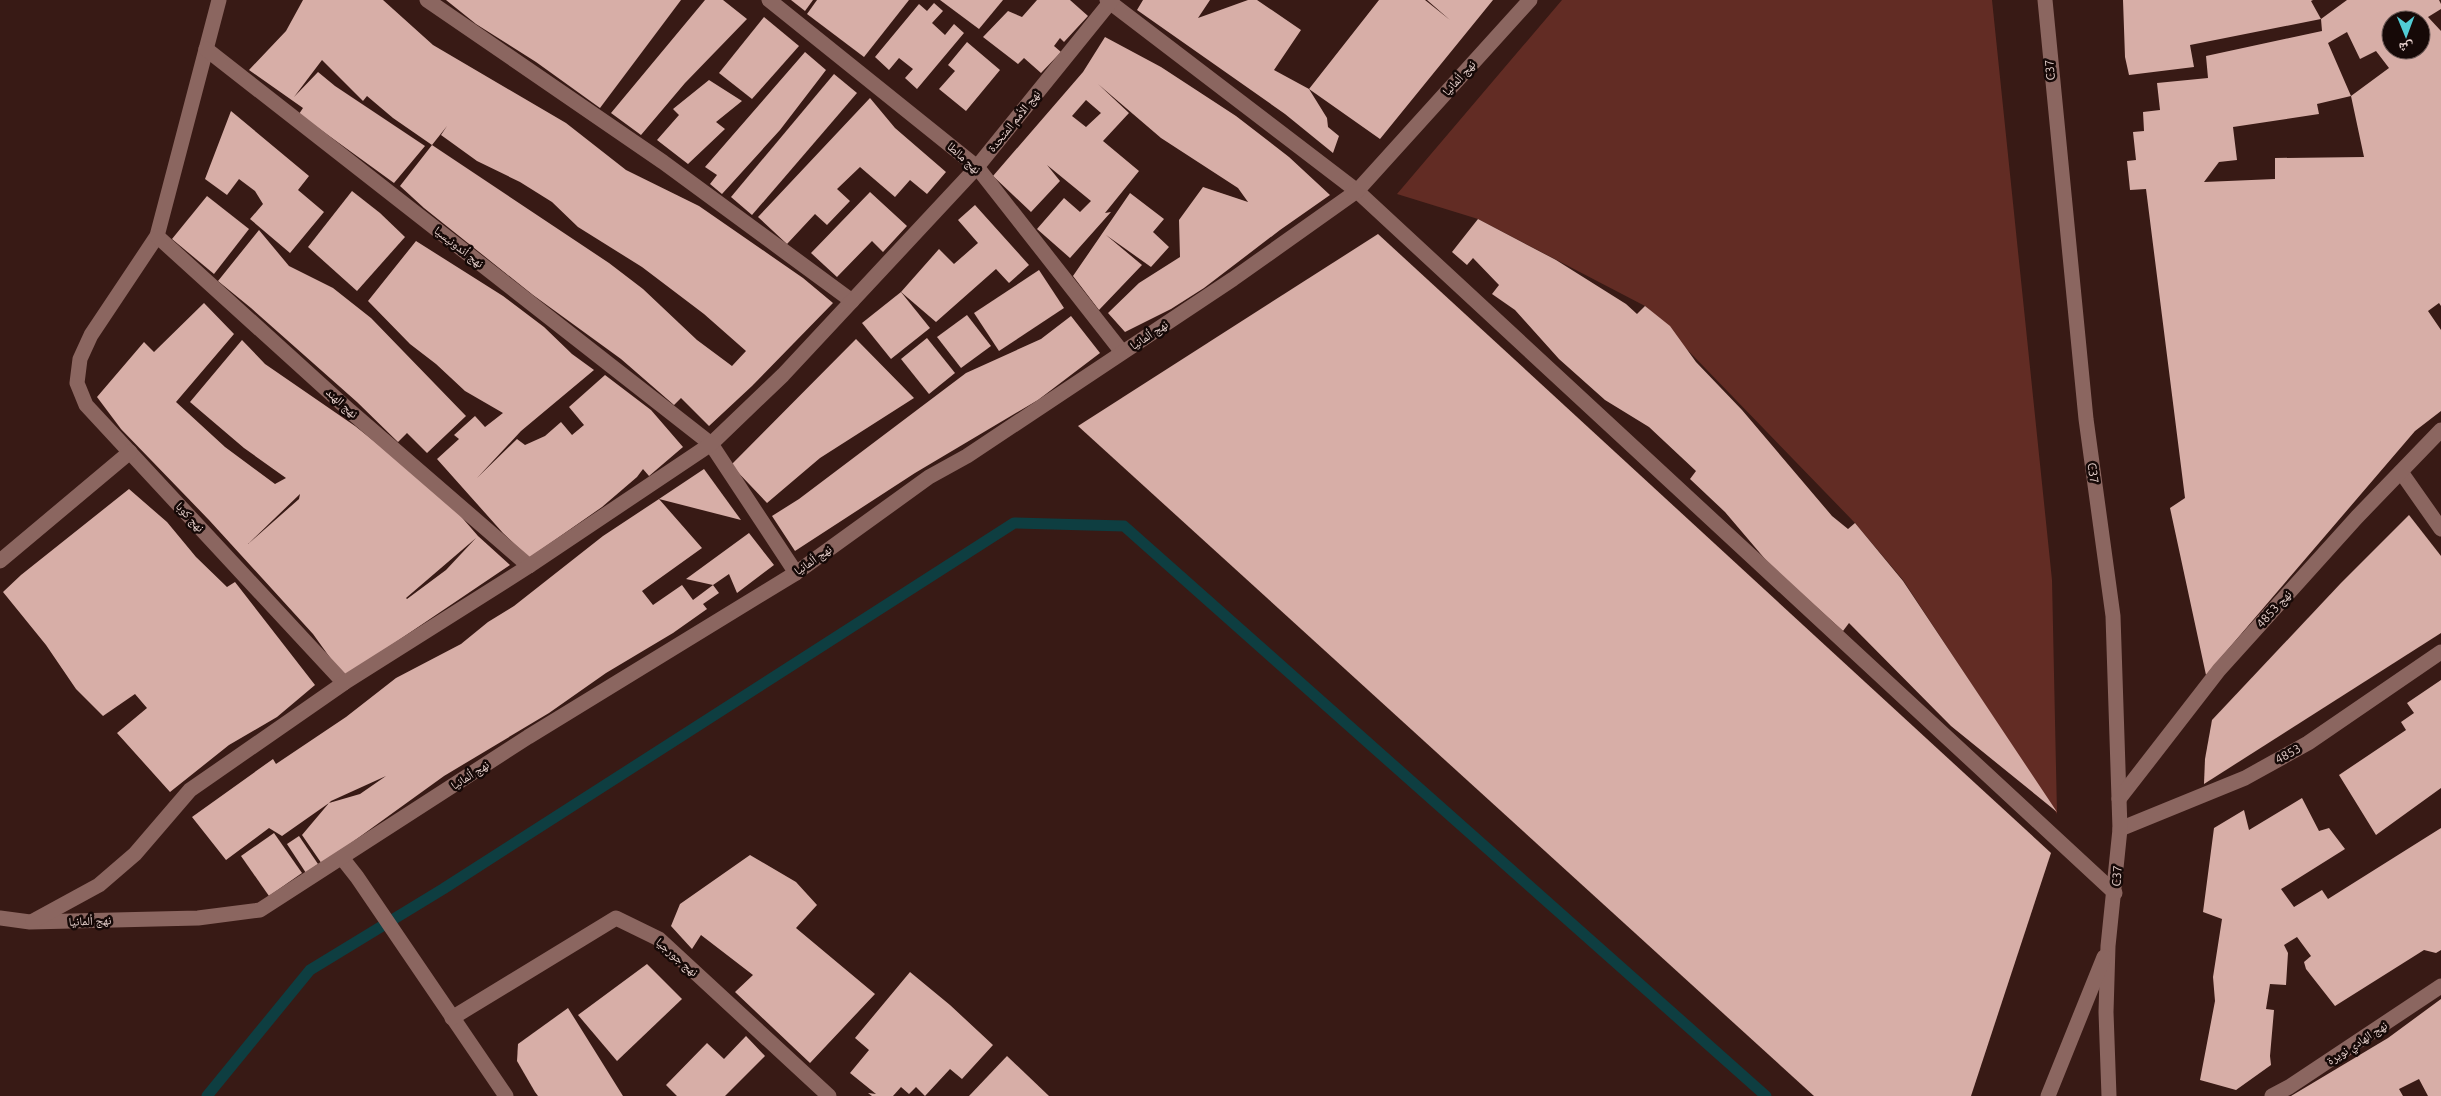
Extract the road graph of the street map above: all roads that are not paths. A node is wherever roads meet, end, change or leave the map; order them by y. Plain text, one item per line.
1 (219, 0) edge
2 (427, 0) edge
3 (769, 0) edge
4 (1530, 0) edge
5 (2045, 0) edge
6 (1110, 1) edge
7 (206, 50) junction
8 (977, 167) junction
9 (1357, 191) junction
10 (158, 236) junction
11 (852, 301) junction
12 (1122, 352) junction
13 (2441, 430) edge
14 (711, 444) junction
15 (130, 452) junction
16 (2401, 472) junction
17 (2441, 529) edge
18 (0, 561) edge
19 (529, 566) junction
20 (796, 572) junction
21 (2441, 652) edge
22 (344, 683) junction
23 (2119, 798) junction
24 (2120, 830) junction
25 (342, 858) junction
26 (2115, 893) junction
27 (0, 918) edge
28 (30, 922) junction
29 (2108, 946) junction
30 (2441, 986) edge
31 (452, 1018) junction
32 (506, 1096) edge
33 (828, 1096) edge
34 (2048, 1096) edge
35 (2109, 1096) edge
36 (2272, 1096) edge

1 - 7 street, نهج كوبا
2 - 11 street
3 - 8 street, نهج مالطا
4 - 9 street, نهج ألمانيا
5 - 23 street, C37
6 - 8 street, نهج الأمم المتحدة
6 - 9 street
7 - 10 street, نهج كوبا
7 - 14 street, نهج أندونيسيا
8 - 11 street, نهج الأمم المتحدة
8 - 12 street, نهج مالطا
9 - 12 street, نهج ألمانيا
9 - 26 street
10 - 15 street, نهج كوبا
10 - 19 street, نهج الهند
11 - 14 street, نهج الأمم المتحدة
12 - 20 street, نهج ألمانيا
13 - 16 street, نهج 4853
14 - 19 street, نهج الأمم المتحدة
14 - 20 street, نهج أندونيسيا
15 - 18 street
15 - 22 street, نهج كوبا
16 - 17 street
16 - 23 street, نهج 4853
19 - 22 street, نهج الأمم المتحدة
20 - 25 street, نهج ألمانيا
21 - 24 street, 4853
22 - 28 street, نهج الأمم المتحدة
23 - 24 street, C37
24 - 26 street, C37
25 - 28 street, نهج ألمانيا
25 - 31 street
26 - 29 street, C37
27 - 28 street, نهج ألمانيا
29 - 34 street
29 - 35 street
30 - 36 street, نهج الهادي نويرة
31 - 32 street
31 - 33 street, نهج جورجيا

